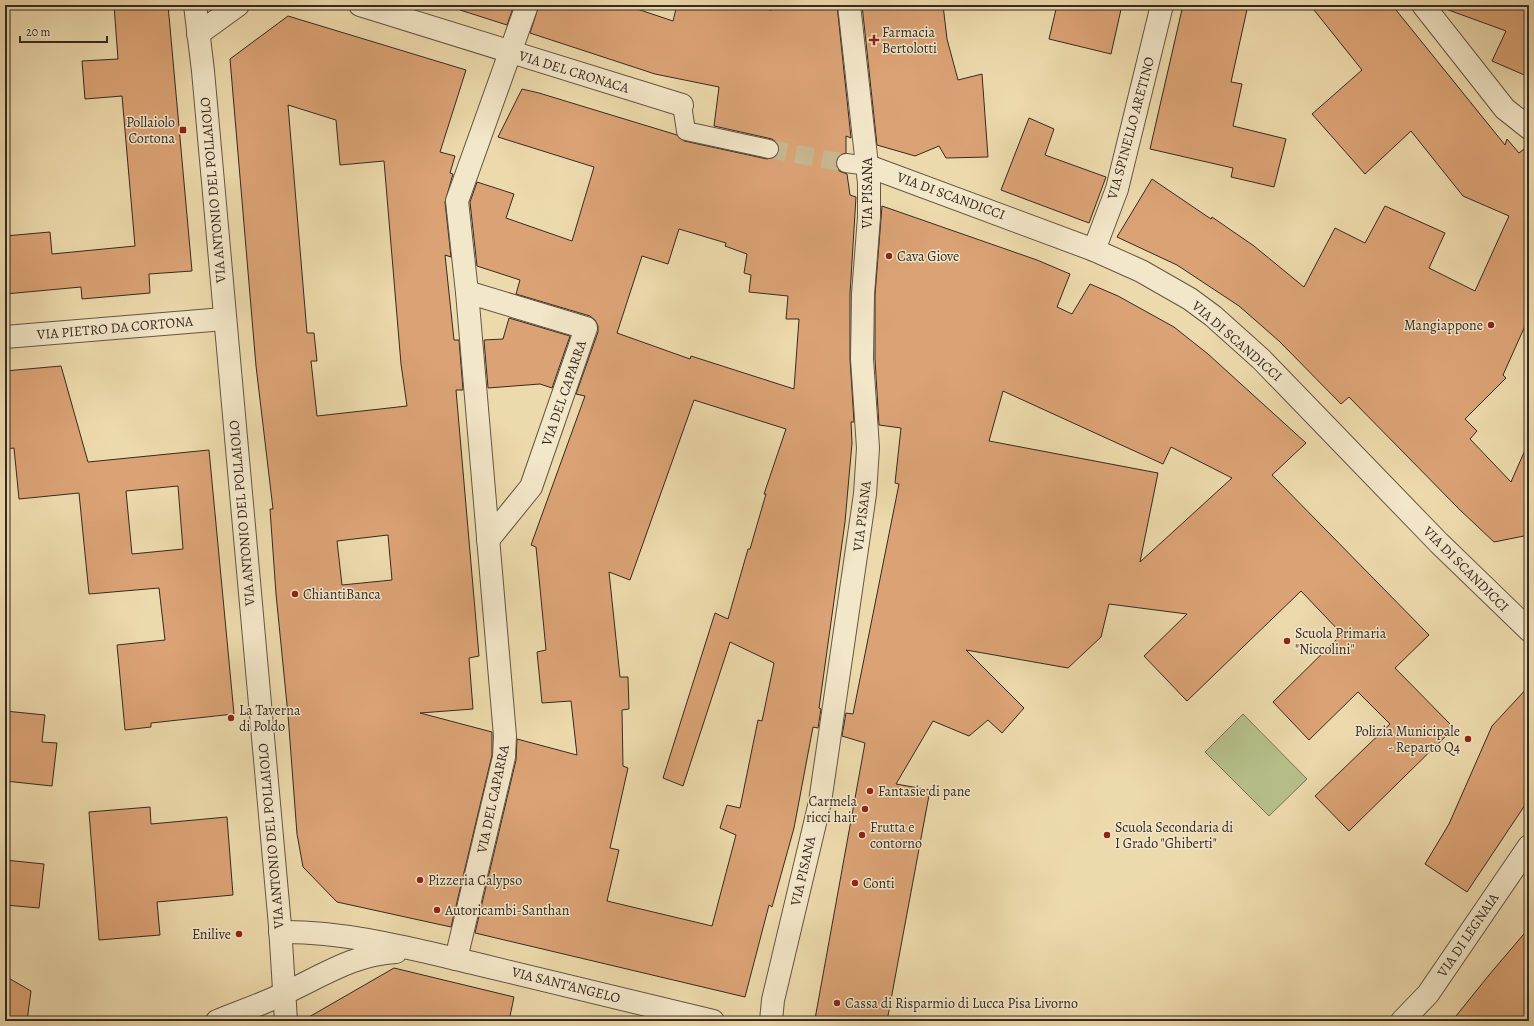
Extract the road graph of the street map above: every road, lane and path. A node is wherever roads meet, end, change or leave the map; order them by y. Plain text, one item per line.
1 (195, 5) edge
2 (238, 5) edge
3 (360, 5) edge
4 (527, 5) edge
5 (848, 5) edge
6 (1162, 5) edge
7 (1423, 5) edge
8 (198, 34) junction
9 (511, 52) junction
10 (682, 105) joint
11 (1529, 128) edge
12 (769, 149) tunnel mouth
13 (846, 163) tunnel mouth
14 (868, 166) junction
15 (1094, 250) junction
16 (467, 292) junction
17 (224, 318) junction
18 (5, 337) edge
19 (488, 540) junction
20 (1529, 630) edge
21 (1529, 846) edge
22 (280, 932) junction
23 (419, 951) junction
24 (456, 959) junction
25 (284, 994) junction
26 (1407, 1018) edge
27 (216, 1021) edge
28 (286, 1021) edge
29 (713, 1021) edge
30 (771, 1021) edge

1 - 8 street, VIA ANTONIO DEL POLLAIOLO
2 - 8 street
3 - 9 street, VIA DEL CRONACA
4 - 9 street, VIA DEL CAPARRA
5 - 14 street, VIA PISANA
6 - 15 street, VIA SPINELLO ARETINO
7 - 11 street
8 - 17 street, VIA ANTONIO DEL POLLAIOLO
9 - 10 street, VIA DEL CRONACA
9 - 16 street, VIA DEL CAPARRA
10 - 12 street, VIA DEL CRONACA
13 - 14 street
14 - 15 street, VIA DI SCANDICCI
14 - 30 street, VIA PISANA
15 - 20 street, VIA DI SCANDICCI
16 - 19 street, VIA DEL CAPARRA
16 - 19 street, VIA DEL CAPARRA
17 - 18 street, VIA PIETRO DA CORTONA
17 - 22 street, VIA ANTONIO DEL POLLAIOLO
19 - 24 street, VIA DEL CAPARRA
21 - 26 street, VIA DI LEGNAIA
22 - 23 street, VIA SANT'ANGELO
22 - 25 street, VIA ANTONIO DEL POLLAIOLO
23 - 24 street, VIA SANT'ANGELO
23 - 25 street, VIA SANT'ANGELO
24 - 29 street, VIA SANT'ANGELO
25 - 27 street, VIA SANT'ANGELO
25 - 28 street, VIA ANTONIO DEL POLLAIOLO

